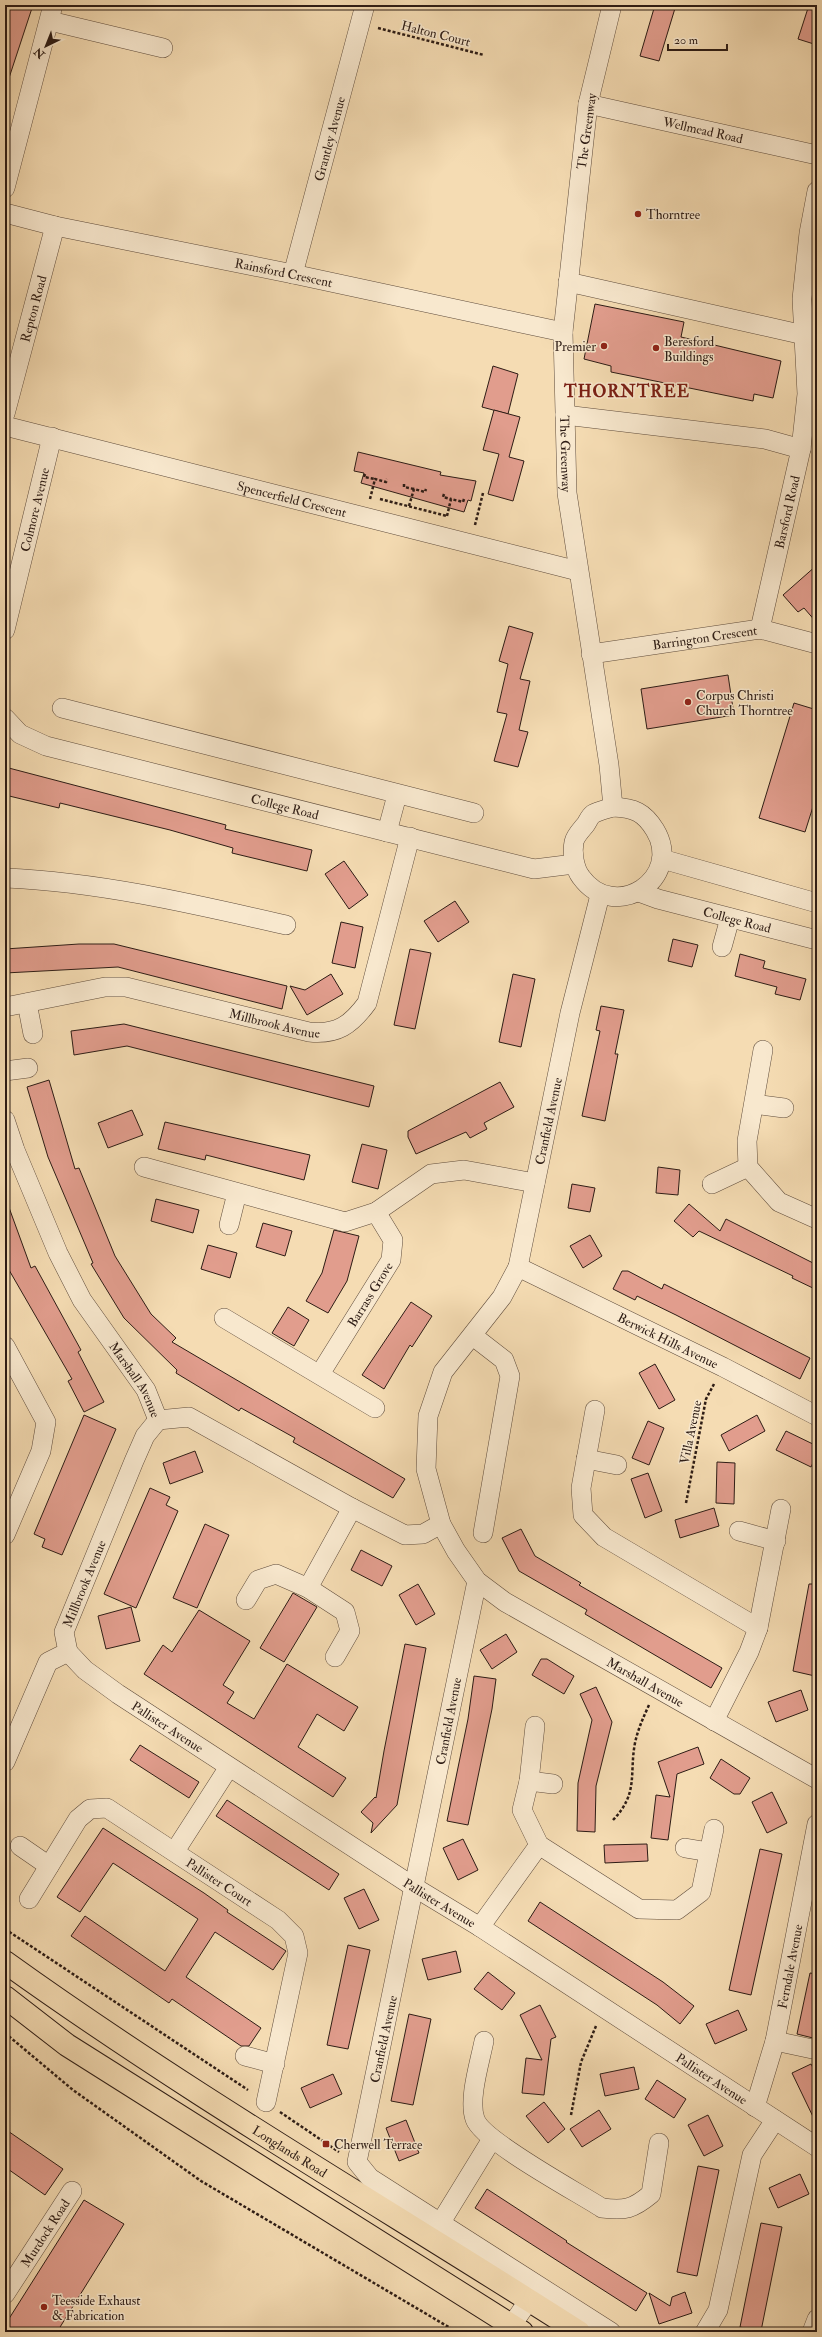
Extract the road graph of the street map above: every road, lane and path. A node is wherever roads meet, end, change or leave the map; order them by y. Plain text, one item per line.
1 (366, 5) edge
2 (612, 5) edge
3 (52, 13) edge
4 (361, 24) junction
5 (163, 48) dead end
6 (484, 55) dead end
7 (588, 104) junction
8 (817, 156) edge
9 (5, 188) edge
10 (817, 191) edge
11 (5, 213) edge
12 (55, 226) junction
13 (293, 274) junction
14 (568, 282) junction
15 (810, 285) edge
16 (563, 332) junction
17 (804, 335) junction
18 (812, 396) edge
19 (5, 414) edge
20 (565, 415) junction
21 (5, 426) edge
22 (52, 437) junction
23 (802, 449) junction
24 (365, 474) dead end
25 (375, 479) junction
26 (387, 479) dead end
27 (404, 484) dead end
28 (414, 489) junction
29 (426, 489) dead end
30 (483, 492) dead end
31 (444, 494) dead end
32 (452, 499) junction
33 (464, 499) dead end
34 (409, 506) junction
35 (469, 544) junction
36 (578, 571) junction
37 (760, 629) junction
38 (5, 630) edge
39 (817, 644) edge
40 (591, 654) junction
41 (62, 708) dead end
42 (5, 718) edge
43 (397, 794) junction
44 (613, 807) junction
45 (474, 813) dead end
46 (387, 832) junction
47 (410, 837) junction
48 (662, 859) junction
49 (574, 864) junction
50 (5, 878) edge
51 (639, 892) junction
52 (600, 895) junction
53 (817, 903) edge
54 (730, 918) junction
55 (286, 925) dead end
56 (817, 940) edge
57 (722, 947) dead end
58 (27, 1003) junction
59 (5, 1007) edge
60 (33, 1034) dead end
61 (763, 1050) dead end
62 (28, 1068) dead end
63 (5, 1071) edge
64 (754, 1104) junction
65 (784, 1108) dead end
66 (5, 1120) edge
67 (748, 1167) junction
68 (144, 1168) dead end
69 (535, 1183) junction
70 (712, 1184) dead end
71 (237, 1193) junction
72 (376, 1212) junction
73 (817, 1219) edge
74 (229, 1225) dead end
75 (518, 1267) junction
76 (224, 1318) dead end
77 (473, 1336) junction
78 (5, 1346) edge
79 (723, 1367) junction
80 (320, 1374) junction
81 (375, 1408) dead end
82 (595, 1410) dead end
83 (817, 1416) edge
84 (158, 1420) junction
85 (586, 1458) junction
86 (616, 1465) dead end
87 (686, 1503) dead end
88 (352, 1508) junction
89 (781, 1509) dead end
90 (441, 1524) junction
91 (739, 1532) dead end
92 (483, 1533) dead end
93 (5, 1535) edge
94 (776, 1541) junction
95 (477, 1581) junction
96 (308, 1588) junction
97 (246, 1600) dead end
98 (758, 1628) junction
99 (68, 1652) junction
100 (335, 1657) dead end
101 (658, 1688) junction
102 (714, 1721) junction
103 (535, 1726) dead end
104 (5, 1762) edge
105 (229, 1768) junction
106 (817, 1779) edge
107 (529, 1781) junction
108 (553, 1784) dead end
109 (614, 1820) dead end
110 (817, 1824) edge
111 (714, 1829) dead end
112 (539, 1845) junction
113 (20, 1846) dead end
114 (685, 1848) dead end
115 (175, 1851) junction
116 (709, 1852) junction
117 (49, 1866) junction
118 (414, 1887) junction
119 (28, 1899) dead end
120 (480, 1927) junction
121 (5, 1929) edge
122 (5, 1962) edge
123 (5, 1997) edge
124 (604, 2008) junction
125 (5, 2033) edge
126 (484, 2041) dead end
127 (775, 2041) junction
128 (817, 2050) edge
129 (245, 2056) dead end
130 (275, 2064) junction
131 (266, 2102) junction
132 (755, 2107) junction
133 (571, 2115) dead end
134 (775, 2120) junction
135 (492, 2139) junction
136 (659, 2143) dead end
137 (817, 2147) edge
138 (357, 2162) junction
139 (72, 2191) dead end
140 (441, 2222) junction
141 (5, 2294) edge
142 (529, 2300) junction
143 (817, 2319) edge
144 (514, 2330) edge
145 (457, 2332) edge
146 (579, 2332) edge
147 (611, 2332) edge
148 (705, 2332) edge
149 (812, 2332) edge

1 - 4 street, Grantley Avenue
2 - 7 street, The Greenway
3 - 5 street
3 - 9 street
4 - 6 path, Halton Court
4 - 13 street, Grantley Avenue
7 - 8 street, Wellmead Road
7 - 14 street, The Greenway
10 - 15 street, Barsford Road
11 - 12 street, Rainsford Crescent
12 - 13 street, Rainsford Crescent
12 - 19 street, Repton Road
13 - 16 street, Rainsford Crescent
14 - 16 street, The Greenway
14 - 17 street
15 - 17 street, Barsford Road
16 - 20 street, The Greenway
17 - 18 street, Barsford Road
18 - 23 street, Barsford Road
20 - 23 street
20 - 36 street, The Greenway
21 - 22 street, Spencerfield Crescent
22 - 35 street, Spencerfield Crescent
22 - 38 street, Colmore Avenue
23 - 37 street, Barsford Road
24 - 25 path
25 - 26 path
25 - 34 path
27 - 28 path
28 - 29 path
28 - 34 path
30 - 35 path
31 - 32 path
32 - 33 path
32 - 34 path
35 - 36 street, Spencerfield Crescent
36 - 40 street, The Greenway
37 - 39 street, Barrington Crescent
37 - 40 street, Barrington Crescent
40 - 44 street, The Greenway
41 - 43 street
42 - 46 street, College Road
43 - 45 street
43 - 46 street
44 - 48 street
44 - 49 street
46 - 47 street, College Road
47 - 49 street, College Road
47 - 58 street, Millbrook Avenue
48 - 51 street
48 - 53 street
49 - 52 street
50 - 55 street
51 - 52 street
51 - 54 street, College Road
52 - 69 street, Cranfield Avenue
54 - 56 street, College Road
54 - 57 street
58 - 59 street, Millbrook Avenue
58 - 60 street
61 - 64 street
62 - 63 street
64 - 65 street
64 - 67 street
66 - 84 street, Marshall Avenue
67 - 70 street
67 - 73 street
68 - 71 street
69 - 72 street
69 - 75 street, Cranfield Avenue
71 - 72 street
71 - 74 street
72 - 80 street, Barrass Grove
75 - 77 street, Cranfield Avenue
75 - 79 street, Berwick Hills Avenue
76 - 80 street
77 - 90 street, Cranfield Avenue
77 - 92 street
78 - 93 street
79 - 83 street, Berwick Hills Avenue
79 - 87 path, Villa Avenue
80 - 81 street
82 - 85 street
84 - 88 street, Marshall Avenue
84 - 99 street, Millbrook Avenue
85 - 86 street
85 - 98 street
88 - 90 street, Marshall Avenue
88 - 96 street
89 - 94 street
90 - 95 street, Cranfield Avenue
91 - 94 street
94 - 98 street
95 - 101 street, Marshall Avenue
95 - 118 street, Cranfield Avenue
96 - 97 street
96 - 100 street
98 - 102 street
99 - 104 street
99 - 105 street, Pallister Avenue
101 - 102 street, Marshall Avenue
101 - 109 path
102 - 106 street, Marshall Avenue
103 - 107 street
105 - 115 street
105 - 118 street, Pallister Avenue
107 - 108 street
107 - 112 street
110 - 127 street, Ferndale Avenue
111 - 116 street
112 - 116 street
112 - 120 street
113 - 117 street
114 - 116 street
115 - 117 street, Pallister Court
115 - 130 street, Pallister Court
117 - 119 street, Pallister Court
118 - 120 street, Pallister Avenue
118 - 138 street, Cranfield Avenue
120 - 124 street, Pallister Avenue
121 - 131 path
122 - 142 main road, Longlands Road
123 - 144 main road
124 - 132 street, Pallister Avenue
124 - 133 path
125 - 145 path
126 - 135 street
127 - 128 street
127 - 132 street, Ferndale Avenue
129 - 130 street
130 - 131 street, Pallister Court
131 - 138 path
132 - 134 street, Pallister Avenue
134 - 137 street, Pallister Avenue
134 - 148 street
135 - 136 street
135 - 140 street
138 - 140 street
139 - 141 street, Murdock Road
140 - 147 street
142 - 144 street
142 - 146 main road, Longlands Road
143 - 149 street

